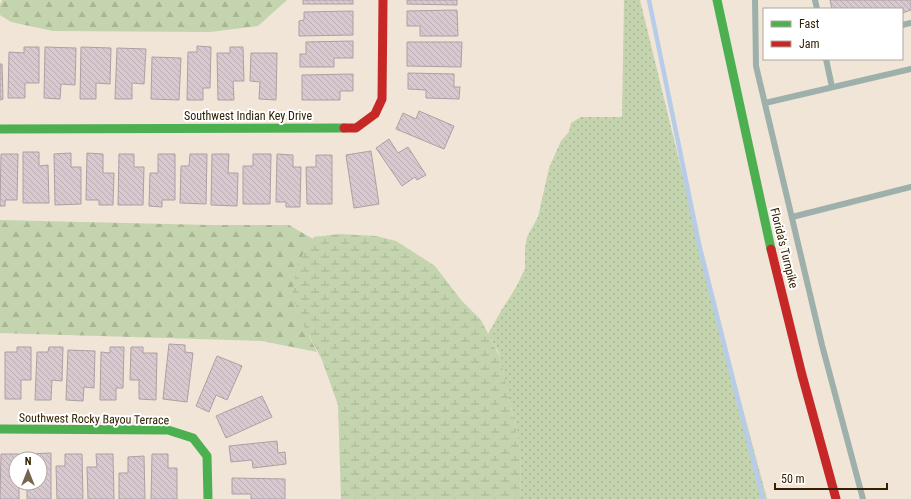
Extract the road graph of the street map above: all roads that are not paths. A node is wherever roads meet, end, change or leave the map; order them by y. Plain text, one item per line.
1 (383, 0) edge
2 (717, 0) edge
3 (755, 0) edge
4 (826, 60) edge
5 (911, 69) edge
6 (832, 87) junction
7 (765, 104) junction
8 (0, 128) edge
9 (911, 187) edge
10 (792, 217) junction
11 (0, 429) edge
12 (208, 499) edge
13 (836, 499) edge
14 (863, 499) edge

1 - 8 main road, Southwest Indian Key Drive
2 - 13 main road, Florida's Turnpike
3 - 7 lane
4 - 6 lane
5 - 6 lane
6 - 7 lane
7 - 10 lane
9 - 10 lane
10 - 14 lane
11 - 12 main road, Southwest Rocky Bayou Terrace

